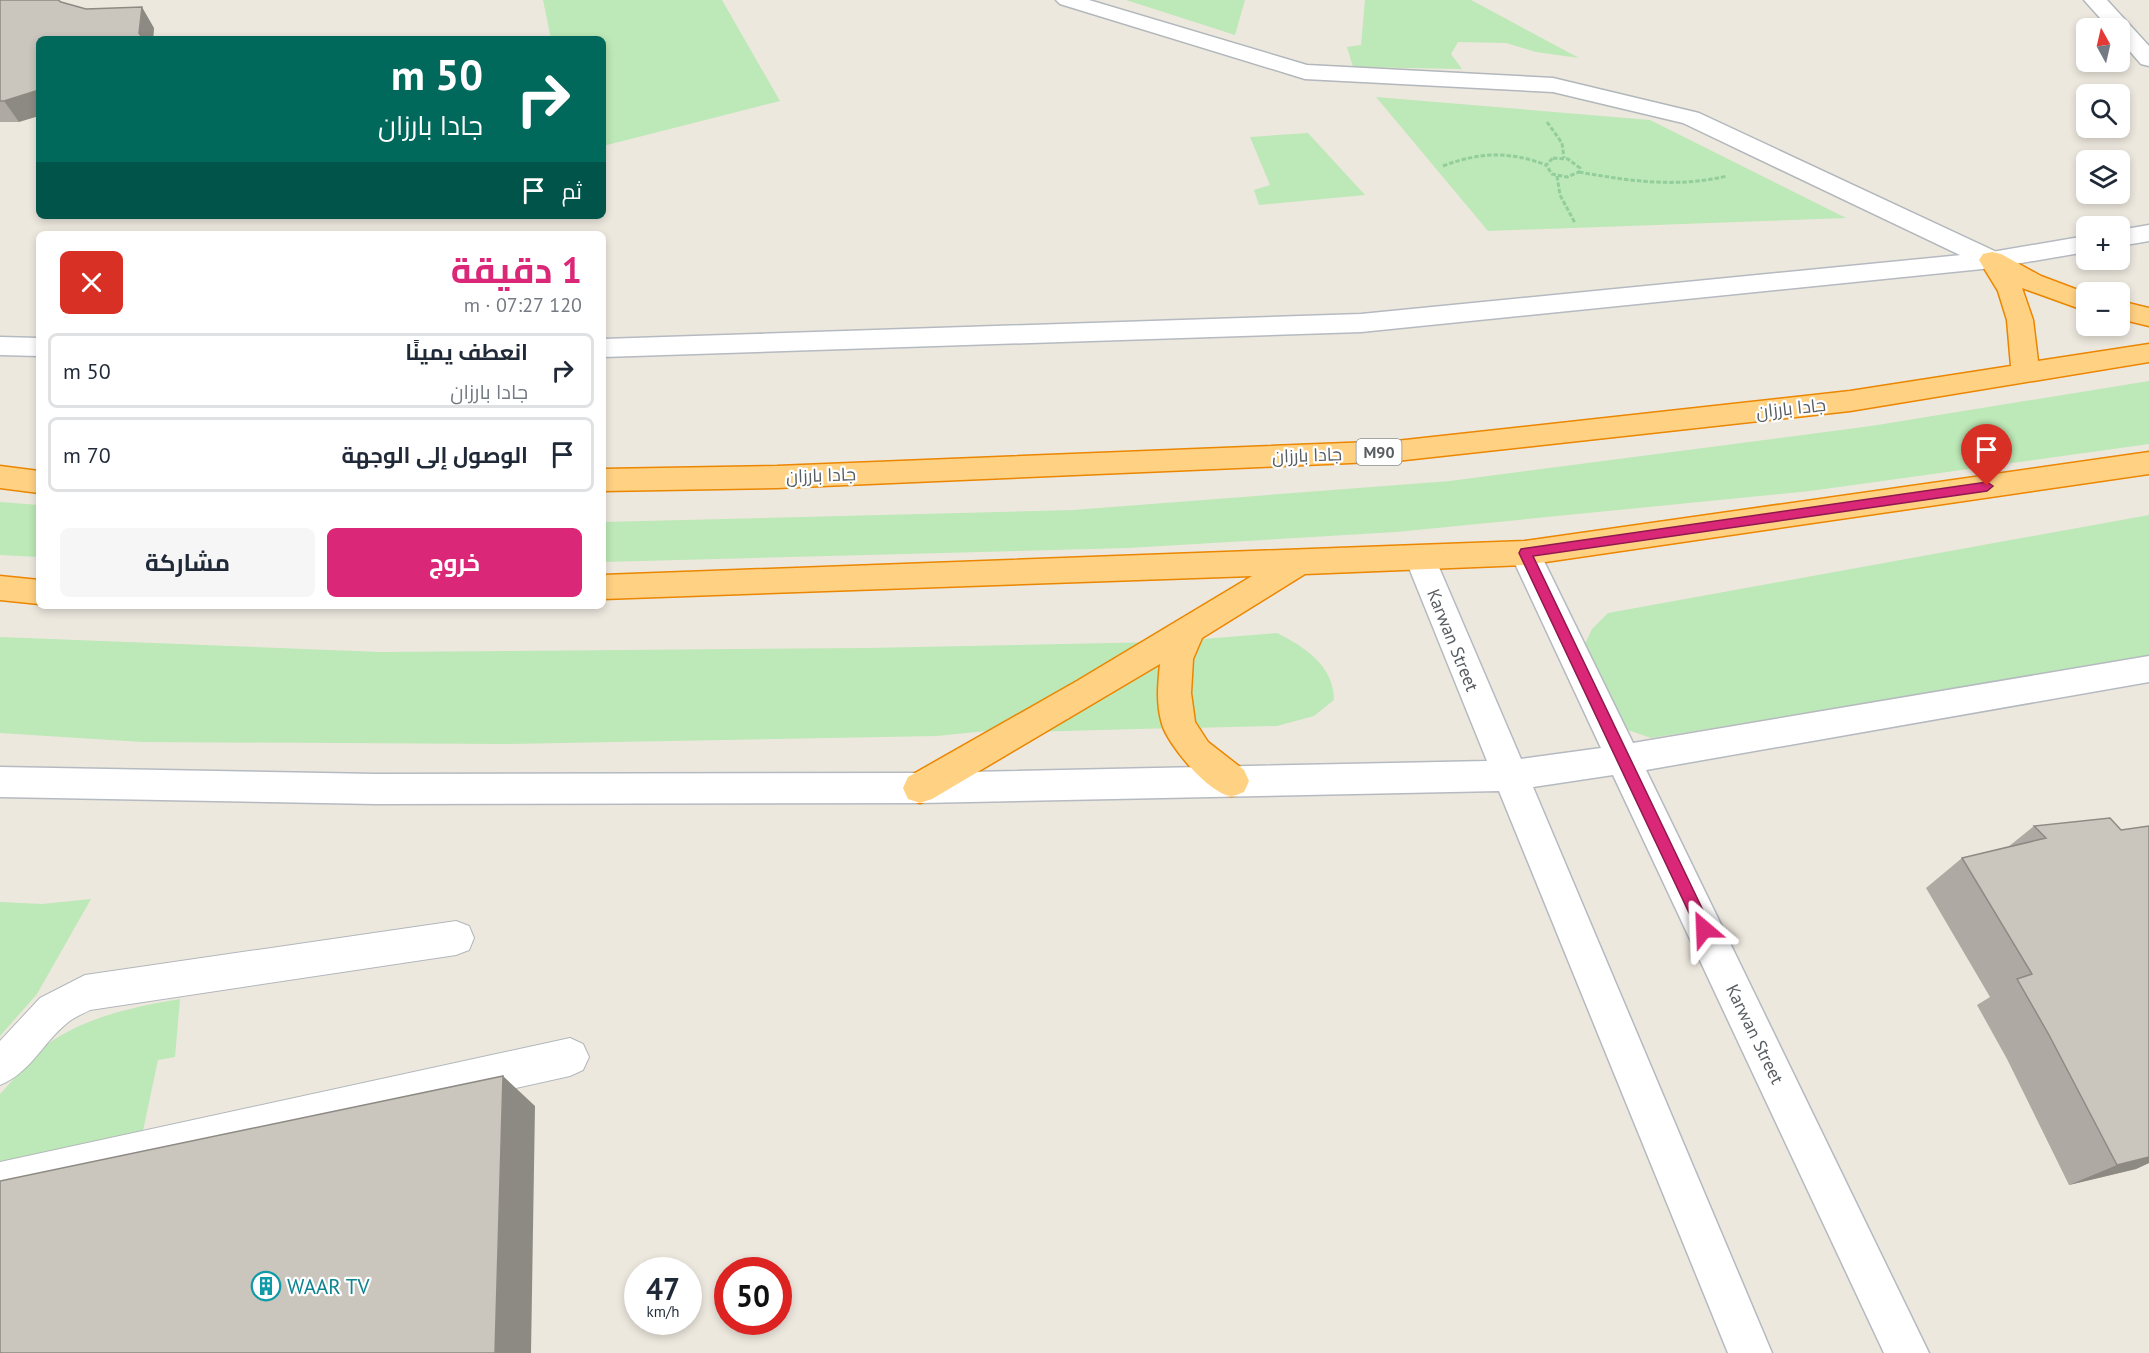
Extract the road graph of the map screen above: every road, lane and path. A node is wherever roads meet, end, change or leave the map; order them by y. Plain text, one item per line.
1 (1067, 0) edge
2 (2095, 0) edge
3 (2149, 59) edge
4 (1773, 155) junction
5 (1546, 165) junction
6 (1443, 166) dead end
7 (1579, 172) junction
8 (1557, 176) junction
9 (1575, 223) dead end
10 (2149, 233) edge
11 (2130, 236) edge
12 (2076, 246) edge
13 (1992, 260) junction
14 (2076, 298) edge
15 (2130, 312) edge
16 (2149, 317) edge
17 (0, 346) edge
18 (36, 347) edge
19 (606, 348) edge
20 (2149, 353) edge
21 (2026, 373) junction
22 (2149, 463) edge
23 (0, 477) edge
24 (606, 480) edge
25 (36, 482) edge
26 (1525, 553) junction
27 (1420, 558) junction
28 (1298, 563) junction
29 (606, 587) edge
30 (0, 588) edge
31 (36, 592) edge
32 (1190, 628) junction
33 (2149, 669) edge
34 (1623, 759) junction
35 (1509, 776) junction
36 (1232, 781) junction
37 (0, 782) edge
38 (920, 788) junction
39 (456, 938) dead end
40 (570, 1057) dead end
41 (0, 1066) edge
42 (0, 1182) edge
43 (1750, 1353) edge
44 (1907, 1353) edge

1 - 4 main road
2 - 3 main road
4 - 7 path
4 - 13 main road
5 - 6 path
5 - 7 path
5 - 8 path
7 - 8 path
8 - 9 path
10 - 11 main road
12 - 13 main road
13 - 14 highway
13 - 19 main road
13 - 21 highway
15 - 16 highway
17 - 18 main road
20 - 21 highway, جادا بارزان / M90
21 - 24 highway, جادا بارزان / M90
22 - 26 highway
23 - 25 highway
26 - 27 highway
26 - 34 main road, Karwan Street
27 - 28 highway
27 - 35 main road, Karwan Street
28 - 29 highway
28 - 32 highway
30 - 31 highway
32 - 36 highway
32 - 38 highway
33 - 34 main road
34 - 35 main road
34 - 44 main road, Karwan Street
35 - 36 main road
35 - 43 main road, Karwan Street
36 - 38 main road
37 - 38 main road
39 - 41 lane
40 - 42 lane

